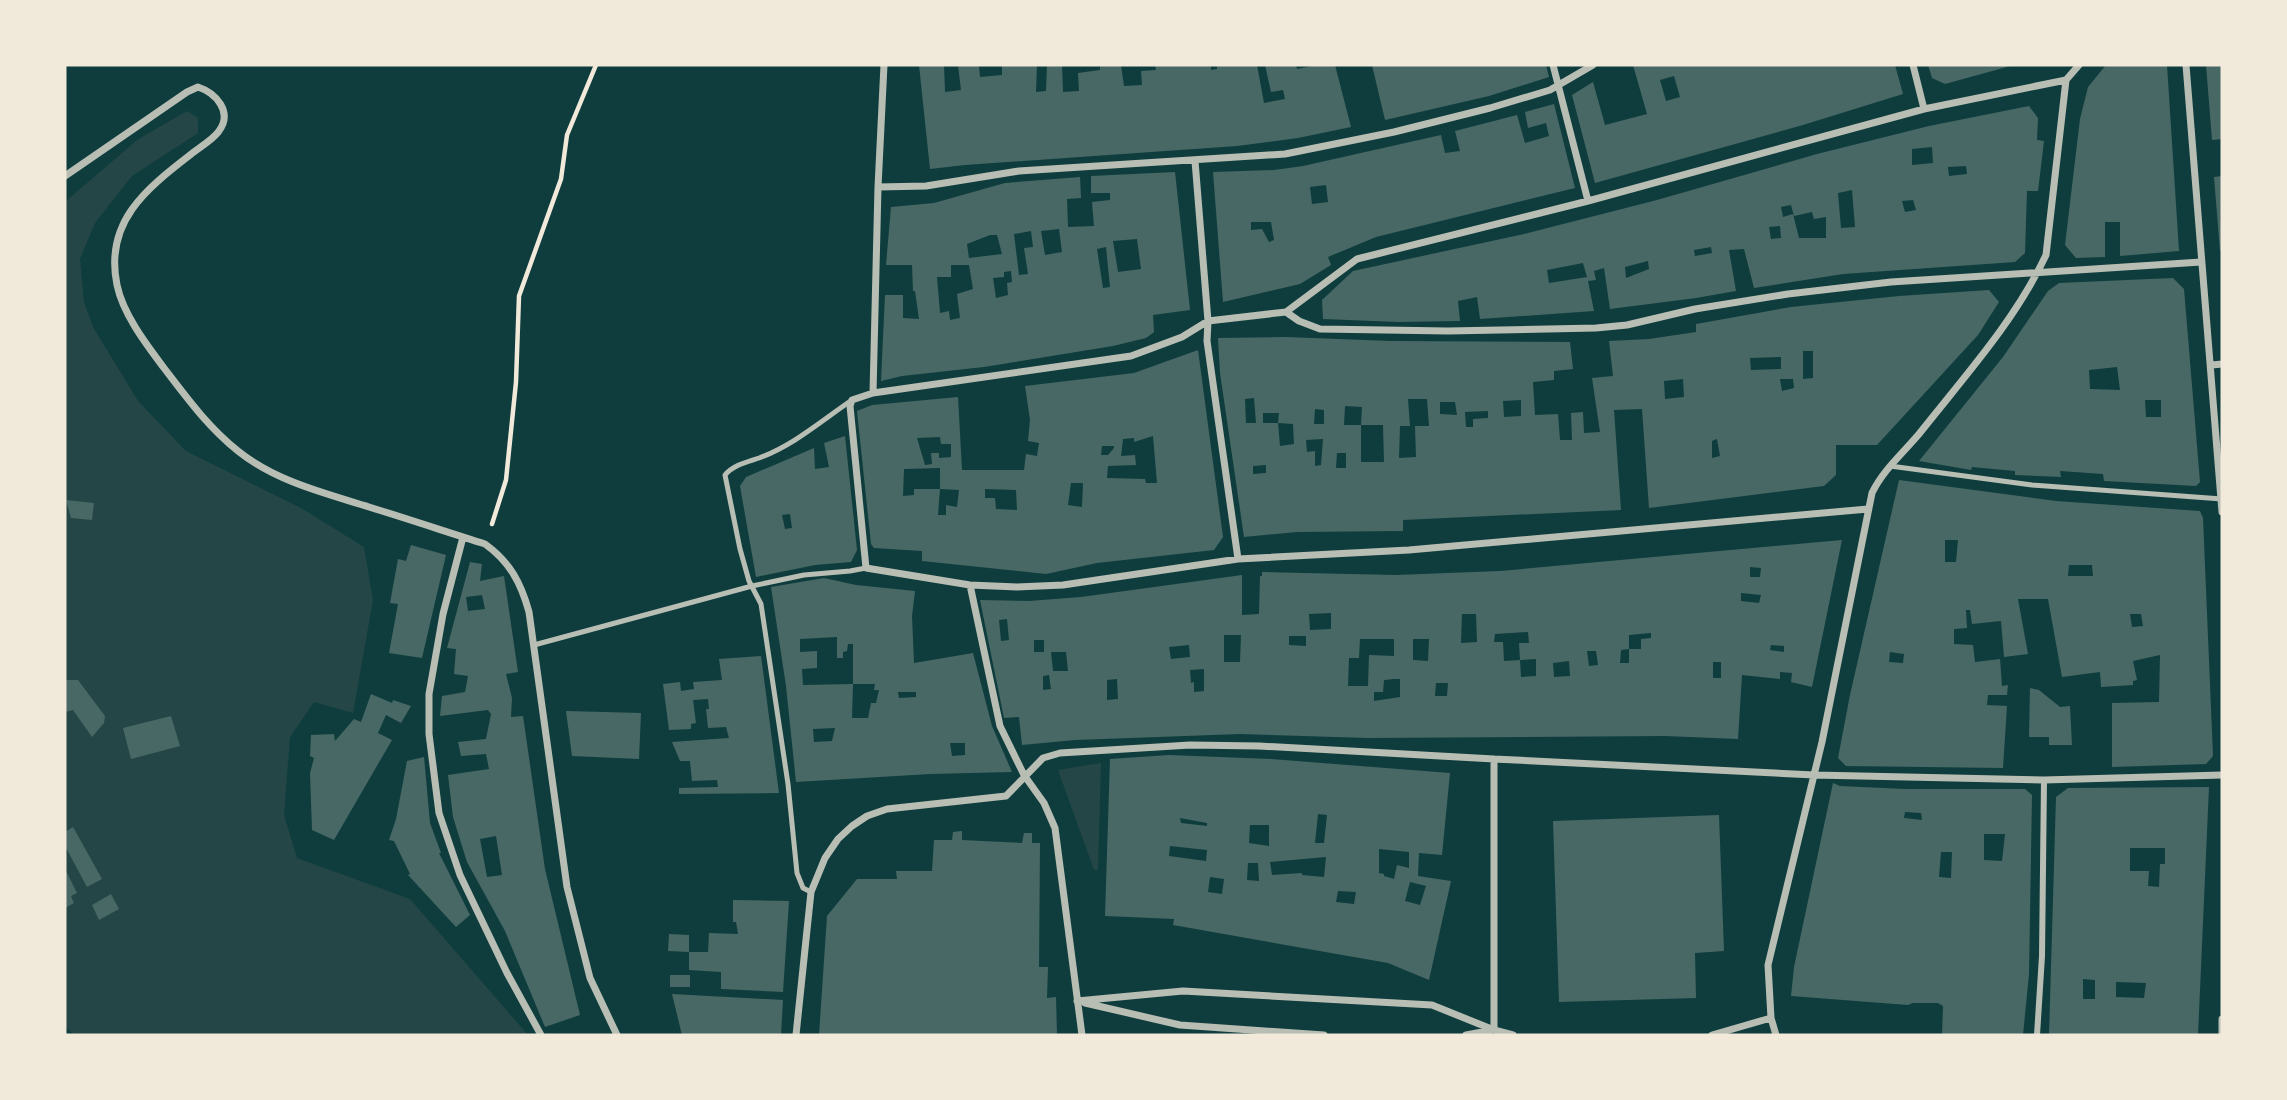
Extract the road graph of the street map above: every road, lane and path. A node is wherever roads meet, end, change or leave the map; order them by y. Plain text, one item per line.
1 (596, 65) edge
2 (884, 65) edge
3 (1553, 65) edge
4 (1593, 65) edge
5 (1913, 65) edge
6 (2079, 65) edge
7 (2186, 65) edge
8 (2066, 80) junction
9 (1560, 85) junction
10 (1924, 109) junction
11 (1195, 161) junction
12 (65, 176) edge
13 (878, 187) junction
14 (1588, 201) junction
15 (2201, 262) junction
16 (2037, 273) junction
17 (1286, 312) junction
18 (1208, 321) junction
19 (2222, 364) edge
20 (2212, 365) junction
21 (873, 393) junction
22 (852, 400) junction
23 (1890, 466) junction
24 (2222, 499) edge
25 (1868, 509) junction
26 (2222, 512) edge
27 (463, 537) junction
28 (485, 544) junction
29 (1238, 559) junction
30 (866, 568) junction
31 (970, 585) junction
32 (752, 586) junction
33 (534, 645) junction
34 (1494, 759) junction
35 (1024, 775) junction
36 (1814, 775) junction
37 (2222, 775) edge
38 (2044, 780) junction
39 (811, 892) junction
40 (1077, 1001) junction
41 (1770, 1018) junction
42 (2222, 1019) edge
43 (1494, 1030) junction
44 (541, 1035) edge
45 (617, 1035) edge
46 (796, 1035) edge
47 (1082, 1035) edge
48 (1324, 1035) edge
49 (1466, 1035) edge
50 (1513, 1035) edge
51 (1712, 1035) edge
52 (1776, 1035) edge
53 (2037, 1035) edge
54 (2222, 1035) edge

1 - 28 path
2 - 13 street
3 - 9 street
4 - 9 street
5 - 10 street
6 - 8 street
7 - 15 street
8 - 10 street
8 - 16 street
9 - 11 street
9 - 14 street
10 - 14 street
11 - 13 street
11 - 18 street
12 - 27 street
13 - 21 street
14 - 17 street
15 - 16 street
15 - 20 street
16 - 17 street
16 - 23 street
17 - 18 street
18 - 21 street
18 - 29 street
19 - 20 street
20 - 24 street
21 - 22 street
22 - 30 street
22 - 32 lane
23 - 24 lane
23 - 25 street
24 - 26 street
25 - 29 street
25 - 36 street
27 - 28 street
27 - 44 street
28 - 33 street
29 - 31 street
30 - 31 street
30 - 32 lane
31 - 35 street
32 - 33 lane
32 - 39 lane
33 - 45 street
34 - 35 street
34 - 36 street
34 - 43 street
35 - 39 street
35 - 40 street
36 - 38 street
36 - 41 street
37 - 38 street
38 - 53 street
39 - 46 street
40 - 43 street
40 - 47 street
40 - 48 street
41 - 51 street
41 - 52 street
42 - 54 street
43 - 49 street
43 - 50 street

